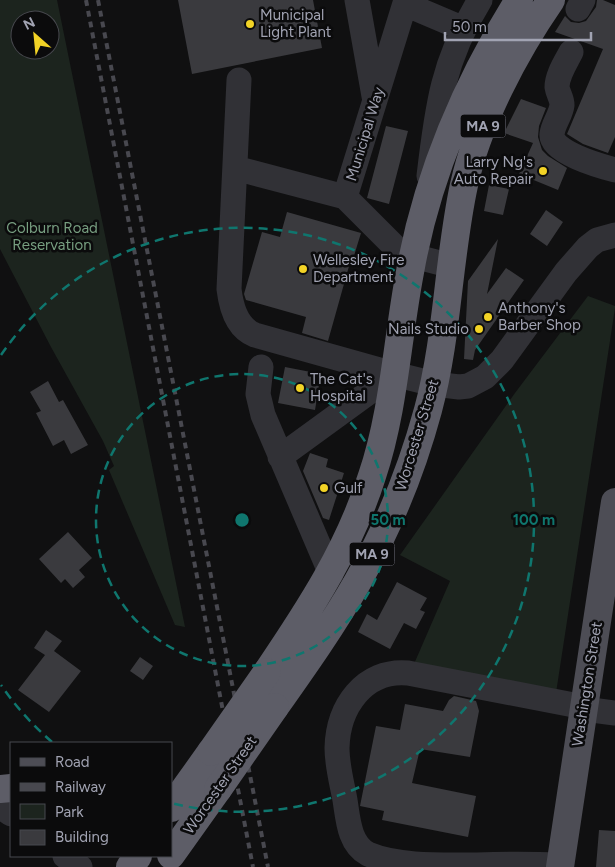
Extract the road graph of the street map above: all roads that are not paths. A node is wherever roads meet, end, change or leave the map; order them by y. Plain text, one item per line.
1 (357, 0) edge
2 (480, 0) edge
3 (520, 0) edge
4 (551, 0) edge
5 (406, 2) edge
6 (464, 29) junction
7 (571, 52) dead end
8 (239, 80) dead end
9 (375, 101) junction
10 (234, 168) junction
11 (615, 170) edge
12 (345, 197) junction
13 (425, 208) junction
14 (615, 235) edge
15 (413, 256) junction
16 (452, 266) junction
17 (261, 367) dead end
18 (394, 374) junction
19 (434, 384) junction
20 (280, 457) junction
21 (615, 505) edge
22 (331, 574) junction
23 (584, 708) junction
24 (615, 713) edge
25 (176, 794) edge
26 (172, 854) edge
27 (66, 857) edge
28 (359, 859) edge
29 (505, 866) edge
30 (560, 866) edge
31 (80, 867) edge

1 - 9 street
2 - 6 street
3 - 13 highway, Worcester Street / MA 9
4 - 16 highway, Worcester Street / MA 9
5 - 6 street, Municipal Way
5 - 9 street, Municipal Way
6 - 13 street
7 - 11 street
8 - 10 street
9 - 12 street, Municipal Way
10 - 12 street
10 - 18 street
12 - 15 street, Municipal Way
13 - 15 highway, Worcester Street / MA 9
14 - 19 street
15 - 16 street, Municipal Way
15 - 18 highway, Worcester Street / MA 9
16 - 19 highway, Worcester Street / MA 9
17 - 20 street
18 - 19 street
18 - 20 street
18 - 22 highway, Worcester Street / MA 9
19 - 26 highway, Worcester Street / MA 9, bridge
20 - 22 street
21 - 23 main road, Washington Street
22 - 25 highway, Worcester Street / MA 9, bridge
23 - 24 street
23 - 28 street
23 - 30 main road, Washington Street
27 - 31 street
28 - 29 street
29 - 30 street

